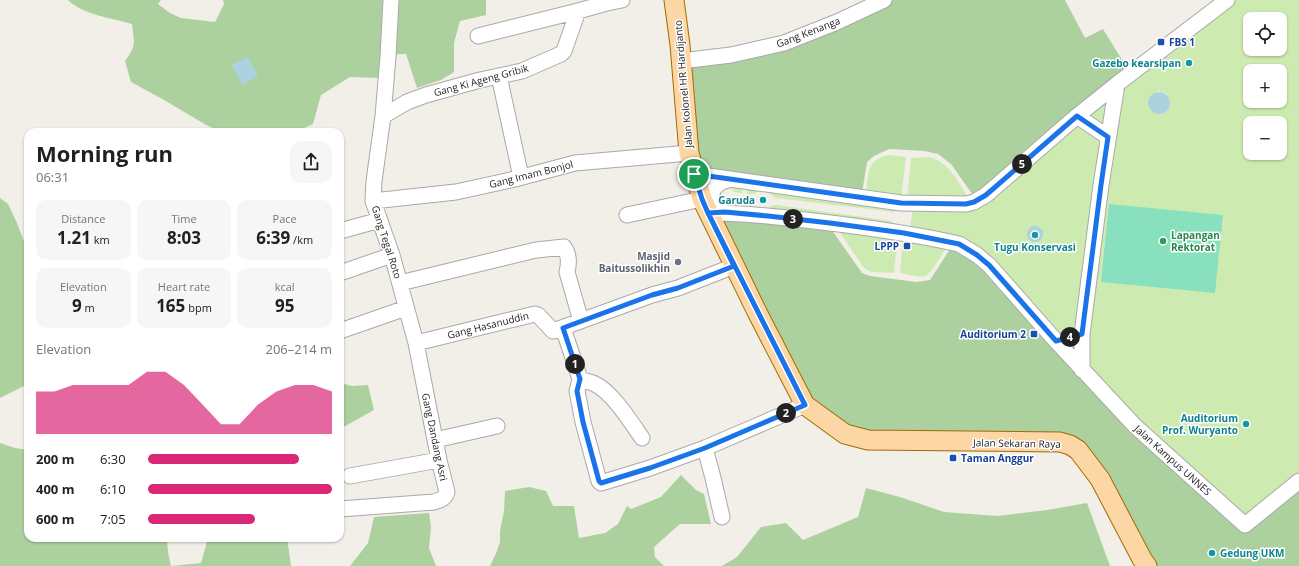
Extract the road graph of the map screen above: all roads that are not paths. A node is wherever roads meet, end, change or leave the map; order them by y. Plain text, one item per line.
1 (391, 0) edge
2 (622, 0) edge
3 (674, 0) edge
4 (884, 0) edge
5 (1227, 0) edge
6 (578, 11) junction
7 (478, 36) dead end
8 (681, 60) junction
9 (499, 76) junction
10 (1117, 84) junction
11 (383, 116) junction
12 (1077, 116) junction
13 (1108, 137) junction
14 (689, 153) junction
15 (694, 174) junction
16 (521, 177) junction
17 (728, 180) junction
18 (373, 201) junction
19 (712, 208) junction
20 (627, 216) dead end
21 (380, 220) junction
22 (344, 230) edge
23 (392, 255) junction
24 (734, 266) junction
25 (344, 272) edge
26 (400, 283) junction
27 (406, 308) junction
28 (581, 321) junction
29 (563, 328) junction
30 (344, 330) edge
31 (1082, 334) junction
32 (1056, 341) junction
33 (416, 343) junction
34 (1082, 370) junction
35 (580, 379) junction
36 (805, 405) junction
37 (497, 426) dead end
38 (845, 434) joint
39 (642, 438) dead end
40 (435, 440) junction
41 (705, 448) junction
42 (439, 460) junction
43 (350, 476) dead end
44 (1299, 481) edge
45 (344, 509) edge
46 (722, 517) dead end
47 (1147, 566) edge

1 - 11 street, Gang Tegal Roto
2 - 6 street
3 - 8 main road, Jalan Kolonel HR Hardijanto
4 - 8 street, Gang Kenanga
5 - 10 street
6 - 7 street
6 - 9 street, Gang Ki Ageng Gribik
8 - 14 main road, Jalan Kolonel HR Hardijanto
9 - 11 street, Gang Ki Ageng Gribik
9 - 16 street
10 - 12 street
10 - 13 street
11 - 18 street, Gang Tegal Roto
12 - 13 street
12 - 17 street
13 - 31 street
14 - 15 main road, Jalan Kolonel HR Hardijanto
14 - 16 street, Gang Imam Bonjol
15 - 17 street
15 - 19 main road, Jalan Kolonel HR Hardijanto
16 - 18 street, Gang Imam Bonjol
17 - 19 street
18 - 21 street, Gang Tegal Roto
19 - 20 street, Jalan Kampus UNNES
19 - 24 main road, Jalan Kolonel HR Hardijanto
19 - 32 street, Jalan Kampus UNNES
21 - 22 street
21 - 23 street, Gang Tegal Roto
23 - 25 street
23 - 26 street, Gang Tegal Roto
24 - 28 street
24 - 36 main road, Jalan Kolonel HR Hardijanto
26 - 27 street, Gang Tegal Roto
26 - 28 street
27 - 30 street
27 - 33 street, Gang Tegal Roto
28 - 29 street
29 - 33 street, Gang Hasanuddin
29 - 35 street
31 - 32 street
31 - 34 street
32 - 34 street, Jalan Kampus UNNES
33 - 40 street, Gang Dandang Asri
34 - 44 street, Jalan Kampus UNNES
35 - 39 street
35 - 41 street
36 - 38 main road, Jalan Kolonel HR Hardijanto
36 - 41 street
37 - 40 street
38 - 47 main road, Jalan Sekaran Raya
40 - 42 street, Gang Dandang Asri
41 - 46 street
42 - 43 street
42 - 45 street, Gang Dandang Asri

